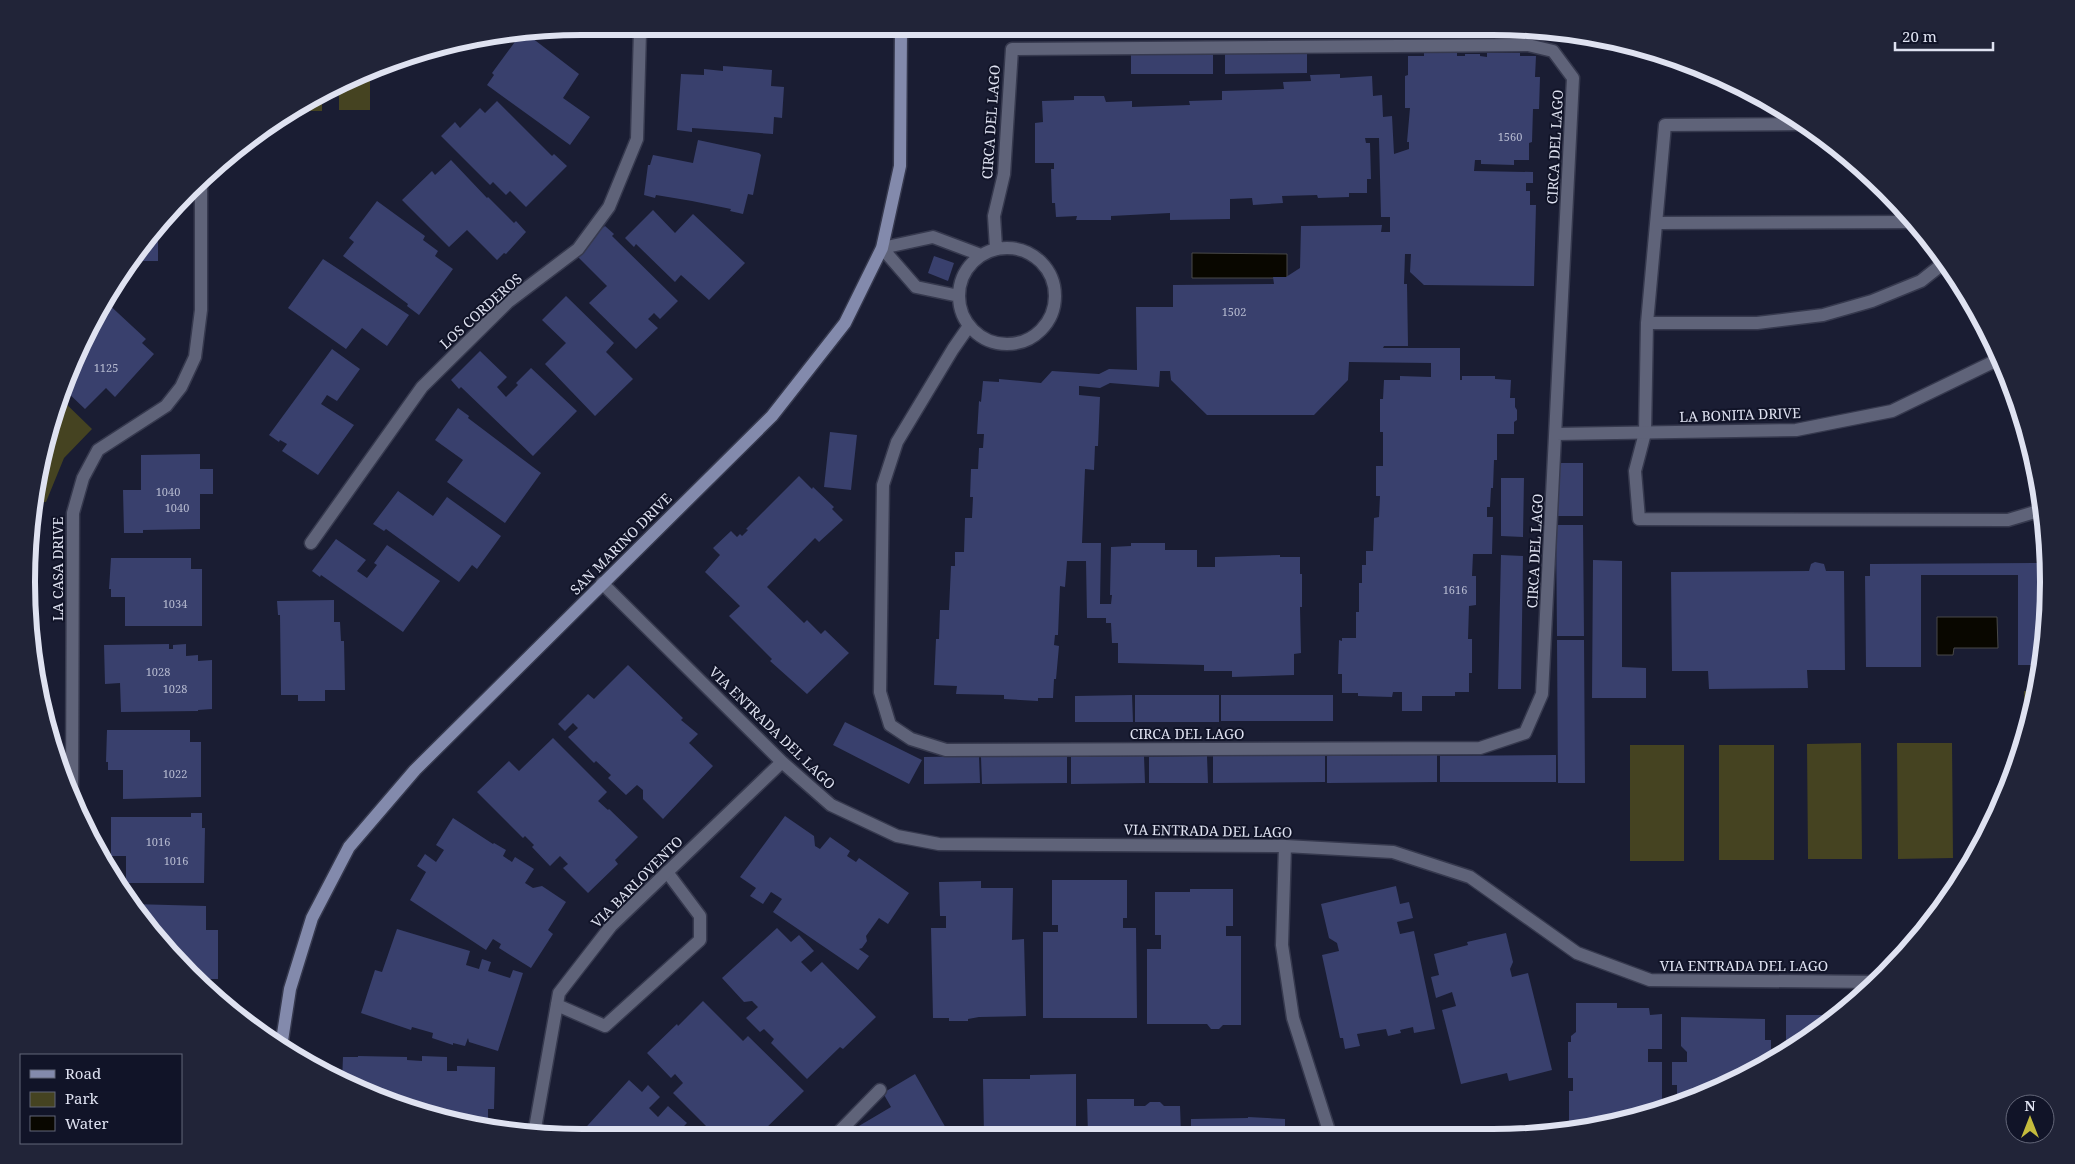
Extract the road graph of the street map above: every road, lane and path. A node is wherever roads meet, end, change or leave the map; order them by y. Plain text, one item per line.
1 (640, 35) edge
2 (901, 35) edge
3 (1792, 124) edge
4 (201, 189) edge
5 (1905, 222) edge
6 (1656, 223) junction
7 (882, 248) junction
8 (996, 248) junction
9 (981, 255) junction
10 (1940, 266) edge
11 (958, 296) junction
12 (1647, 323) junction
13 (969, 326) junction
14 (1993, 362) edge
15 (1645, 432) junction
16 (1556, 434) junction
17 (2035, 512) edge
18 (311, 543) dead end
19 (602, 583) junction
20 (782, 762) junction
21 (72, 779) edge
22 (1286, 846) junction
23 (667, 872) junction
24 (1866, 982) edge
25 (557, 1005) junction
26 (282, 1040) edge
27 (880, 1090) dead end
28 (535, 1127) edge
29 (842, 1129) edge
30 (1328, 1129) edge

1 - 18 street, LOS CORDEROS
2 - 7 street, SAN MARINO DRIVE
3 - 6 street
4 - 21 street, LA CASA DRIVE
5 - 6 street
6 - 12 street
7 - 9 street
7 - 11 street
7 - 19 street, SAN MARINO DRIVE
8 - 9 street
8 - 13 street
8 - 16 street, CIRCA DEL LAGO
9 - 11 street
10 - 12 street
11 - 13 street
12 - 15 street
13 - 16 street, CIRCA DEL LAGO
14 - 15 street, LA BONITA DRIVE
15 - 16 street, LA BONITA DRIVE
15 - 17 street
19 - 20 street, VIA ENTRADA DEL LAGO
19 - 26 street, SAN MARINO DRIVE
20 - 22 street, VIA ENTRADA DEL LAGO
20 - 23 street, VIA BARLOVENTO
22 - 24 street, VIA ENTRADA DEL LAGO
22 - 30 street
23 - 25 street, VIA BARLOVENTO
23 - 25 street
25 - 28 street, VIA BARLOVENTO
27 - 29 street

